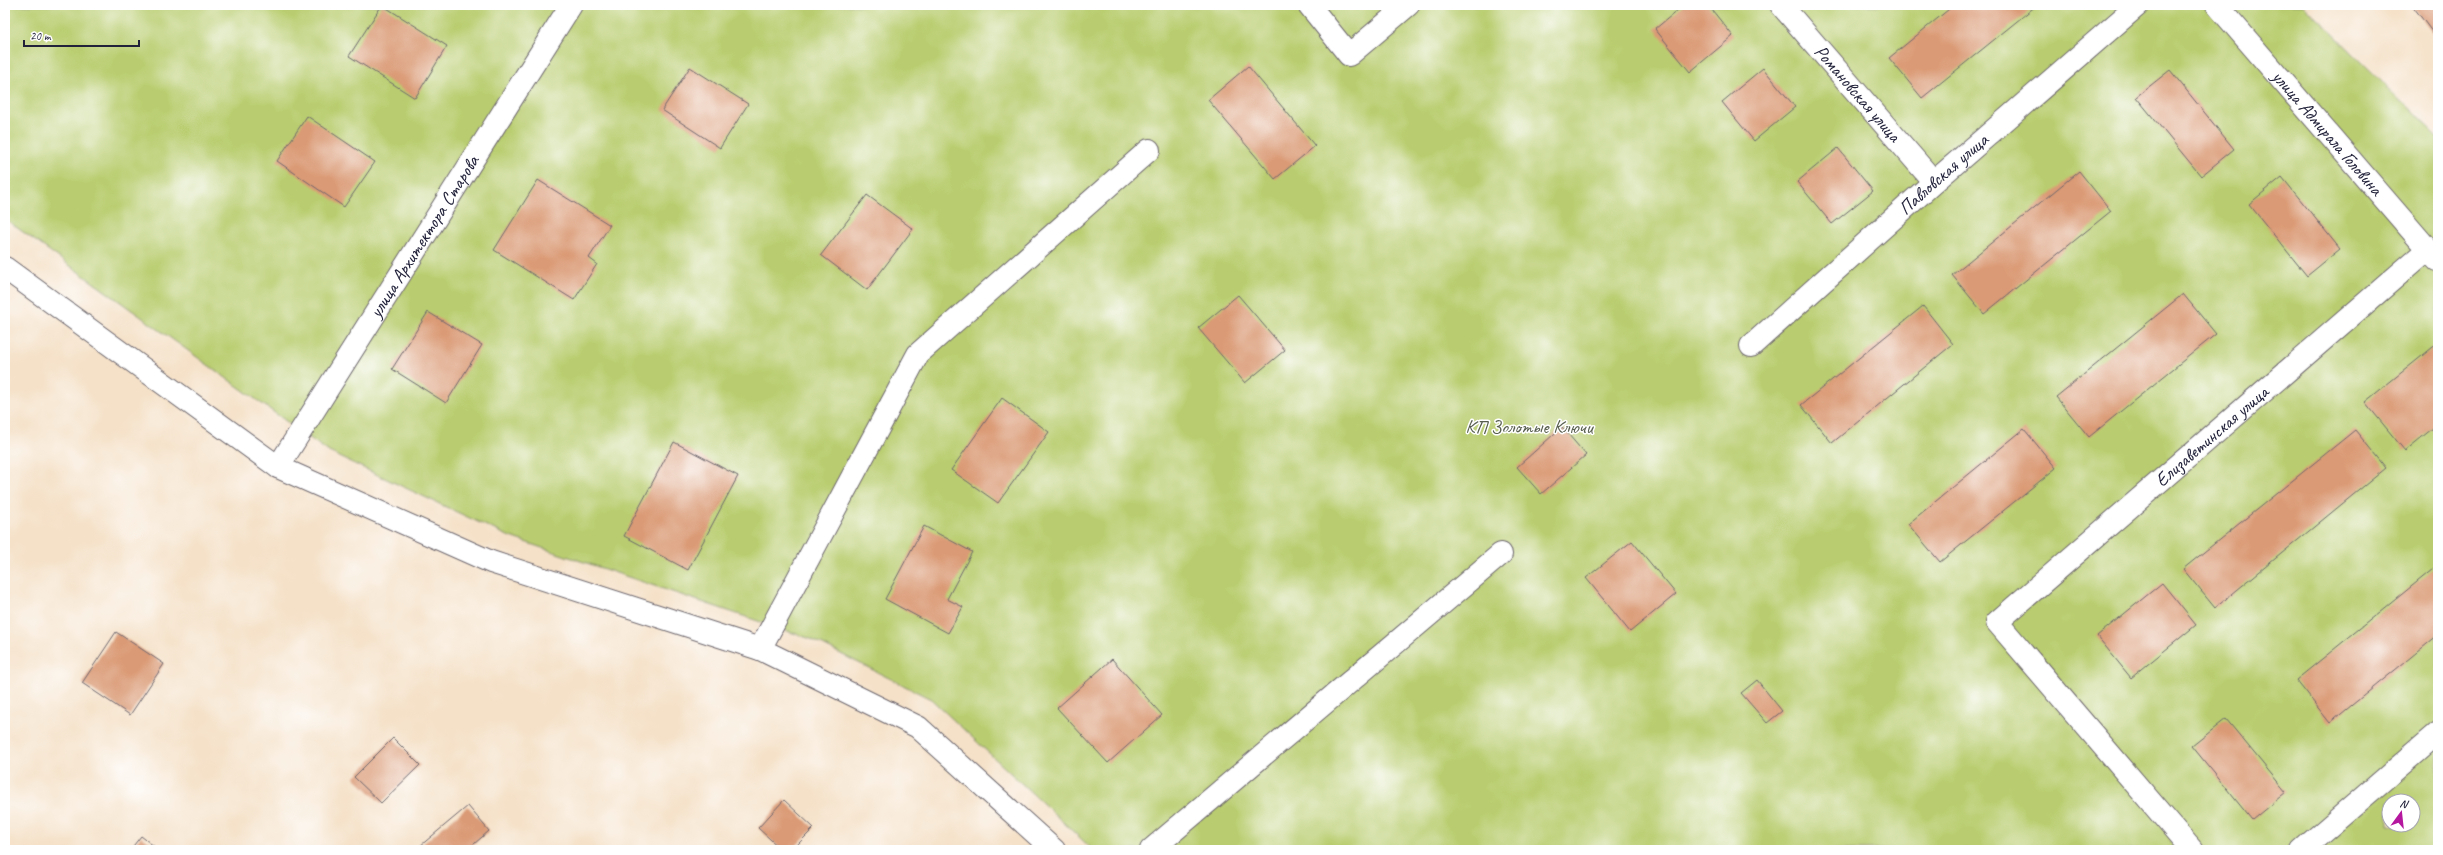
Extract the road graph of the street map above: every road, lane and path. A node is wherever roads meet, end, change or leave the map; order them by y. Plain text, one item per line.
1 (570, 5) edge
2 (1309, 5) edge
3 (1408, 5) edge
4 (1781, 5) edge
5 (2138, 5) edge
6 (2217, 5) edge
7 (1149, 150) dead end
8 (1934, 182) junction
9 (2433, 256) edge
10 (5, 268) edge
11 (1751, 346) dead end
12 (278, 467) junction
13 (1501, 554) dead end
14 (760, 649) junction
15 (2438, 733) edge
16 (1054, 850) edge
17 (1150, 850) edge
18 (2192, 850) edge
19 (2302, 850) edge

1 - 12 street, улица Архитектора Старова
2 - 3 street
4 - 8 street, Романовская улица
5 - 8 street, Павловская улица
6 - 9 street, улица Адмирала Головина
7 - 14 street
8 - 11 street, Павловская улица
9 - 18 street, Елизаветинская улица
10 - 12 street
12 - 14 street
13 - 17 street
14 - 16 street
15 - 19 street

